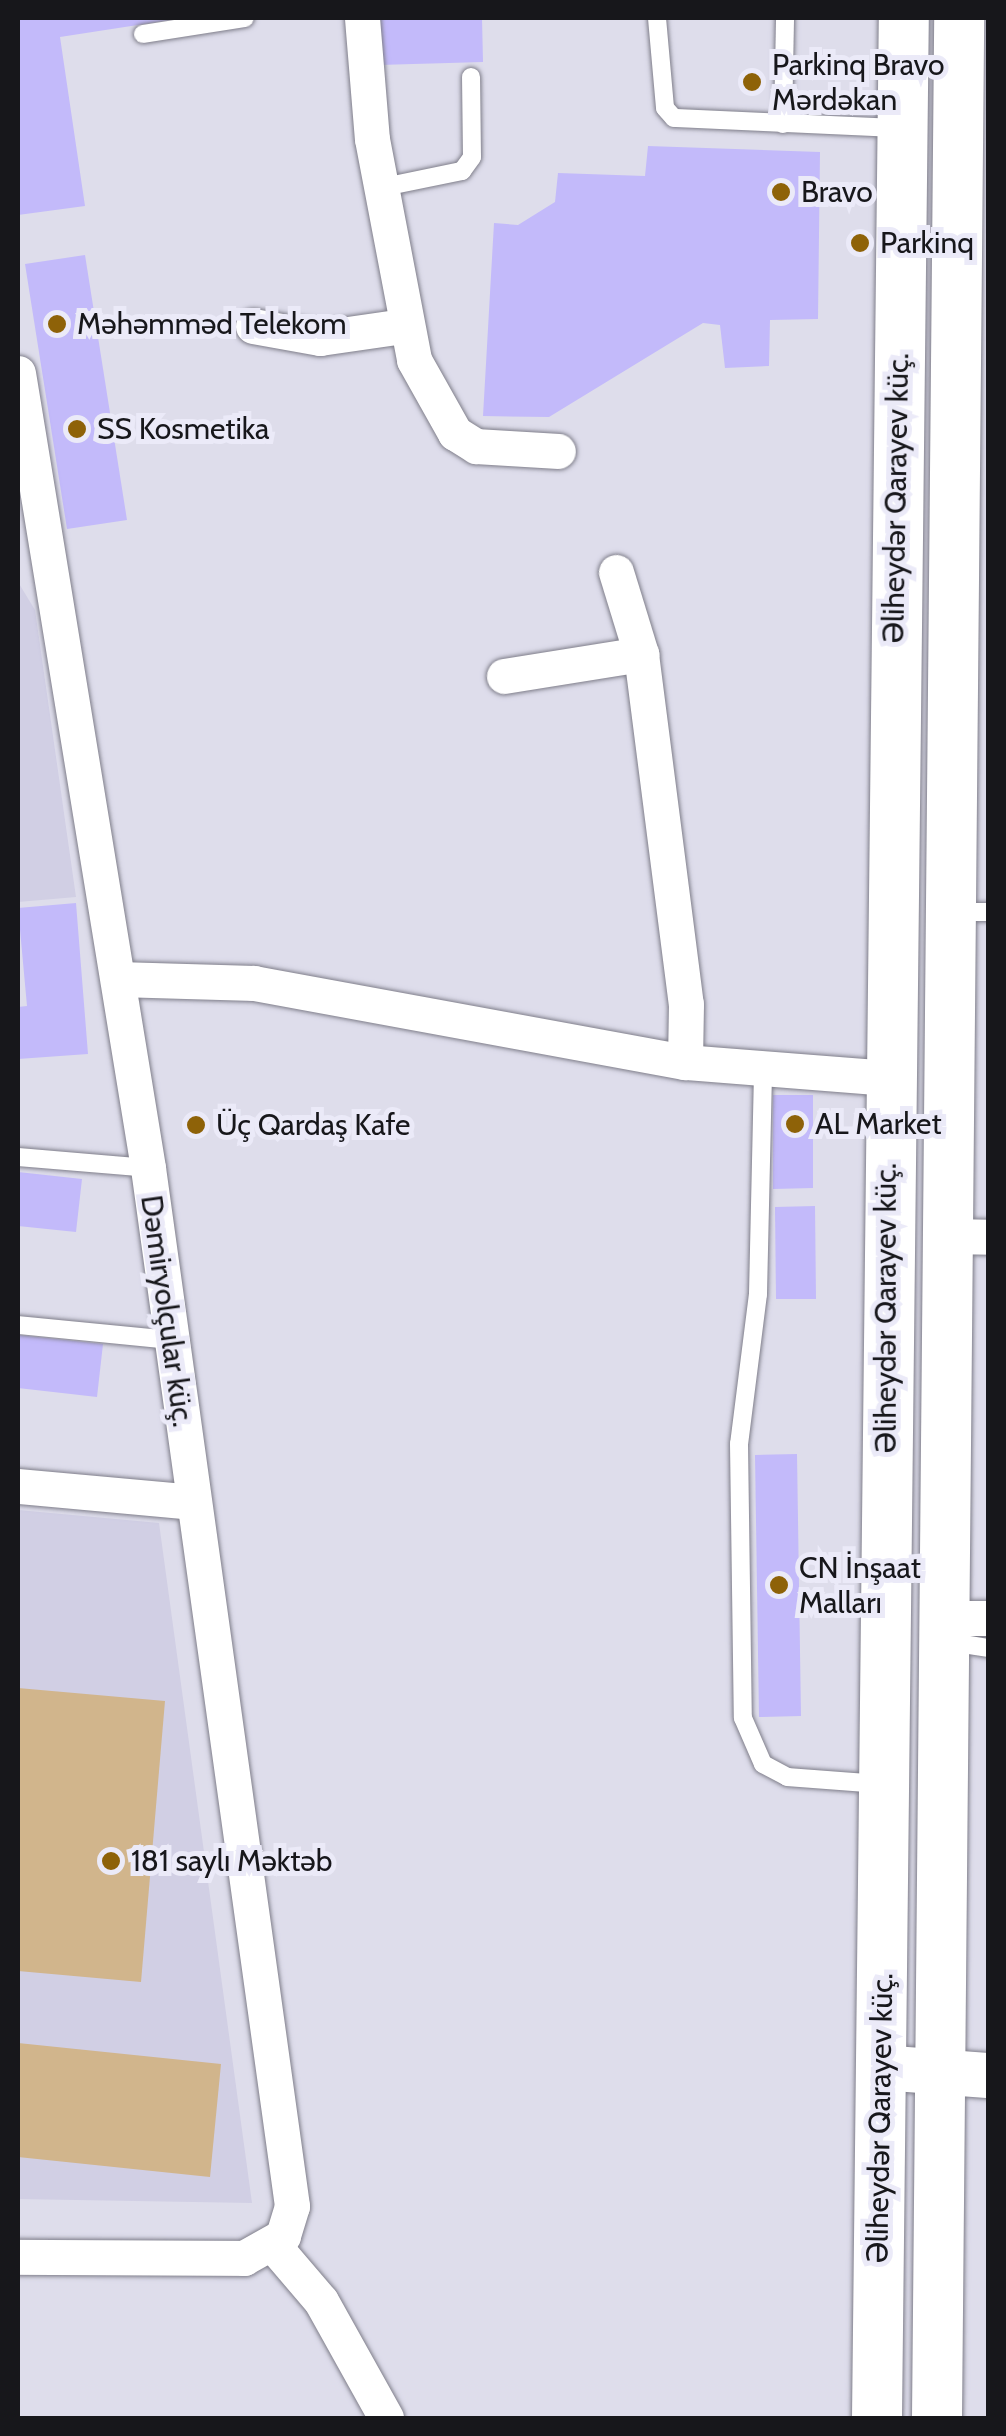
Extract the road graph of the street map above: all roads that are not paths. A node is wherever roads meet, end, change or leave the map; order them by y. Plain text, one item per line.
1 (245, 18) edge
2 (362, 18) edge
3 (657, 18) edge
4 (784, 18) edge
5 (904, 18) edge
6 (959, 18) edge
7 (223, 19) edge
8 (143, 34) dead end
9 (471, 76) dead end
10 (783, 124) junction
11 (902, 128) junction
12 (379, 188) junction
13 (252, 326) dead end
14 (403, 326) junction
15 (18, 373) edge
16 (558, 451) dead end
17 (896, 462) junction
18 (955, 462) junction
19 (32, 551) edge
20 (616, 572) dead end
21 (641, 654) junction
22 (504, 676) dead end
23 (969, 912) edge
24 (118, 979) junction
25 (685, 1062) junction
26 (763, 1073) junction
27 (887, 1078) junction
28 (18, 1157) edge
29 (148, 1168) junction
30 (969, 1237) edge
31 (18, 1325) edge
32 (172, 1340) junction
33 (18, 1486) edge
34 (193, 1502) junction
35 (968, 1631) edge
36 (886, 1638) junction
37 (885, 1784) junction
38 (880, 2067) junction
39 (939, 2068) junction
40 (988, 2074) edge
41 (274, 2246) junction
42 (18, 2258) edge
43 (386, 2418) edge
44 (878, 2418) edge
45 (937, 2418) edge

1 - 7 lane
2 - 12 street
3 - 10 lane
4 - 10 lane
5 - 11 main road, Əliheydər Qarayev küç.
6 - 18 main road, Əliheydər Qarayev küç.
7 - 8 lane
9 - 12 lane
10 - 11 lane
11 - 17 main road, Əliheydər Qarayev küç.
12 - 14 street
13 - 14 street
14 - 16 street
15 - 19 street, Dəmiryolçular küç.
17 - 18 main road
17 - 27 main road, Əliheydər Qarayev küç.
18 - 23 main road, Əliheydər Qarayev küç.
19 - 24 street, Dəmiryolçular küç.
20 - 21 street
21 - 22 street
21 - 25 street
23 - 30 main road, Əliheydər Qarayev küç.
24 - 25 street
24 - 29 street, Dəmiryolçular küç.
25 - 26 street
26 - 27 street
26 - 37 lane
27 - 36 main road, Əliheydər Qarayev küç.
28 - 29 lane
29 - 32 street, Dəmiryolçular küç.
30 - 35 main road, Əliheydər Qarayev küç.
31 - 32 lane
32 - 34 street, Dəmiryolçular küç.
33 - 34 street
34 - 41 street, Dəmiryolçular küç.
35 - 36 main road
35 - 39 main road, Əliheydər Qarayev küç.
36 - 37 main road, Əliheydər Qarayev küç.
37 - 38 main road, Əliheydər Qarayev küç.
38 - 39 street
38 - 44 main road, Əliheydər Qarayev küç.
39 - 40 street, Əliheydər Qarayev küç.
39 - 45 main road, Əliheydər Qarayev küç.
41 - 42 street
41 - 43 street

